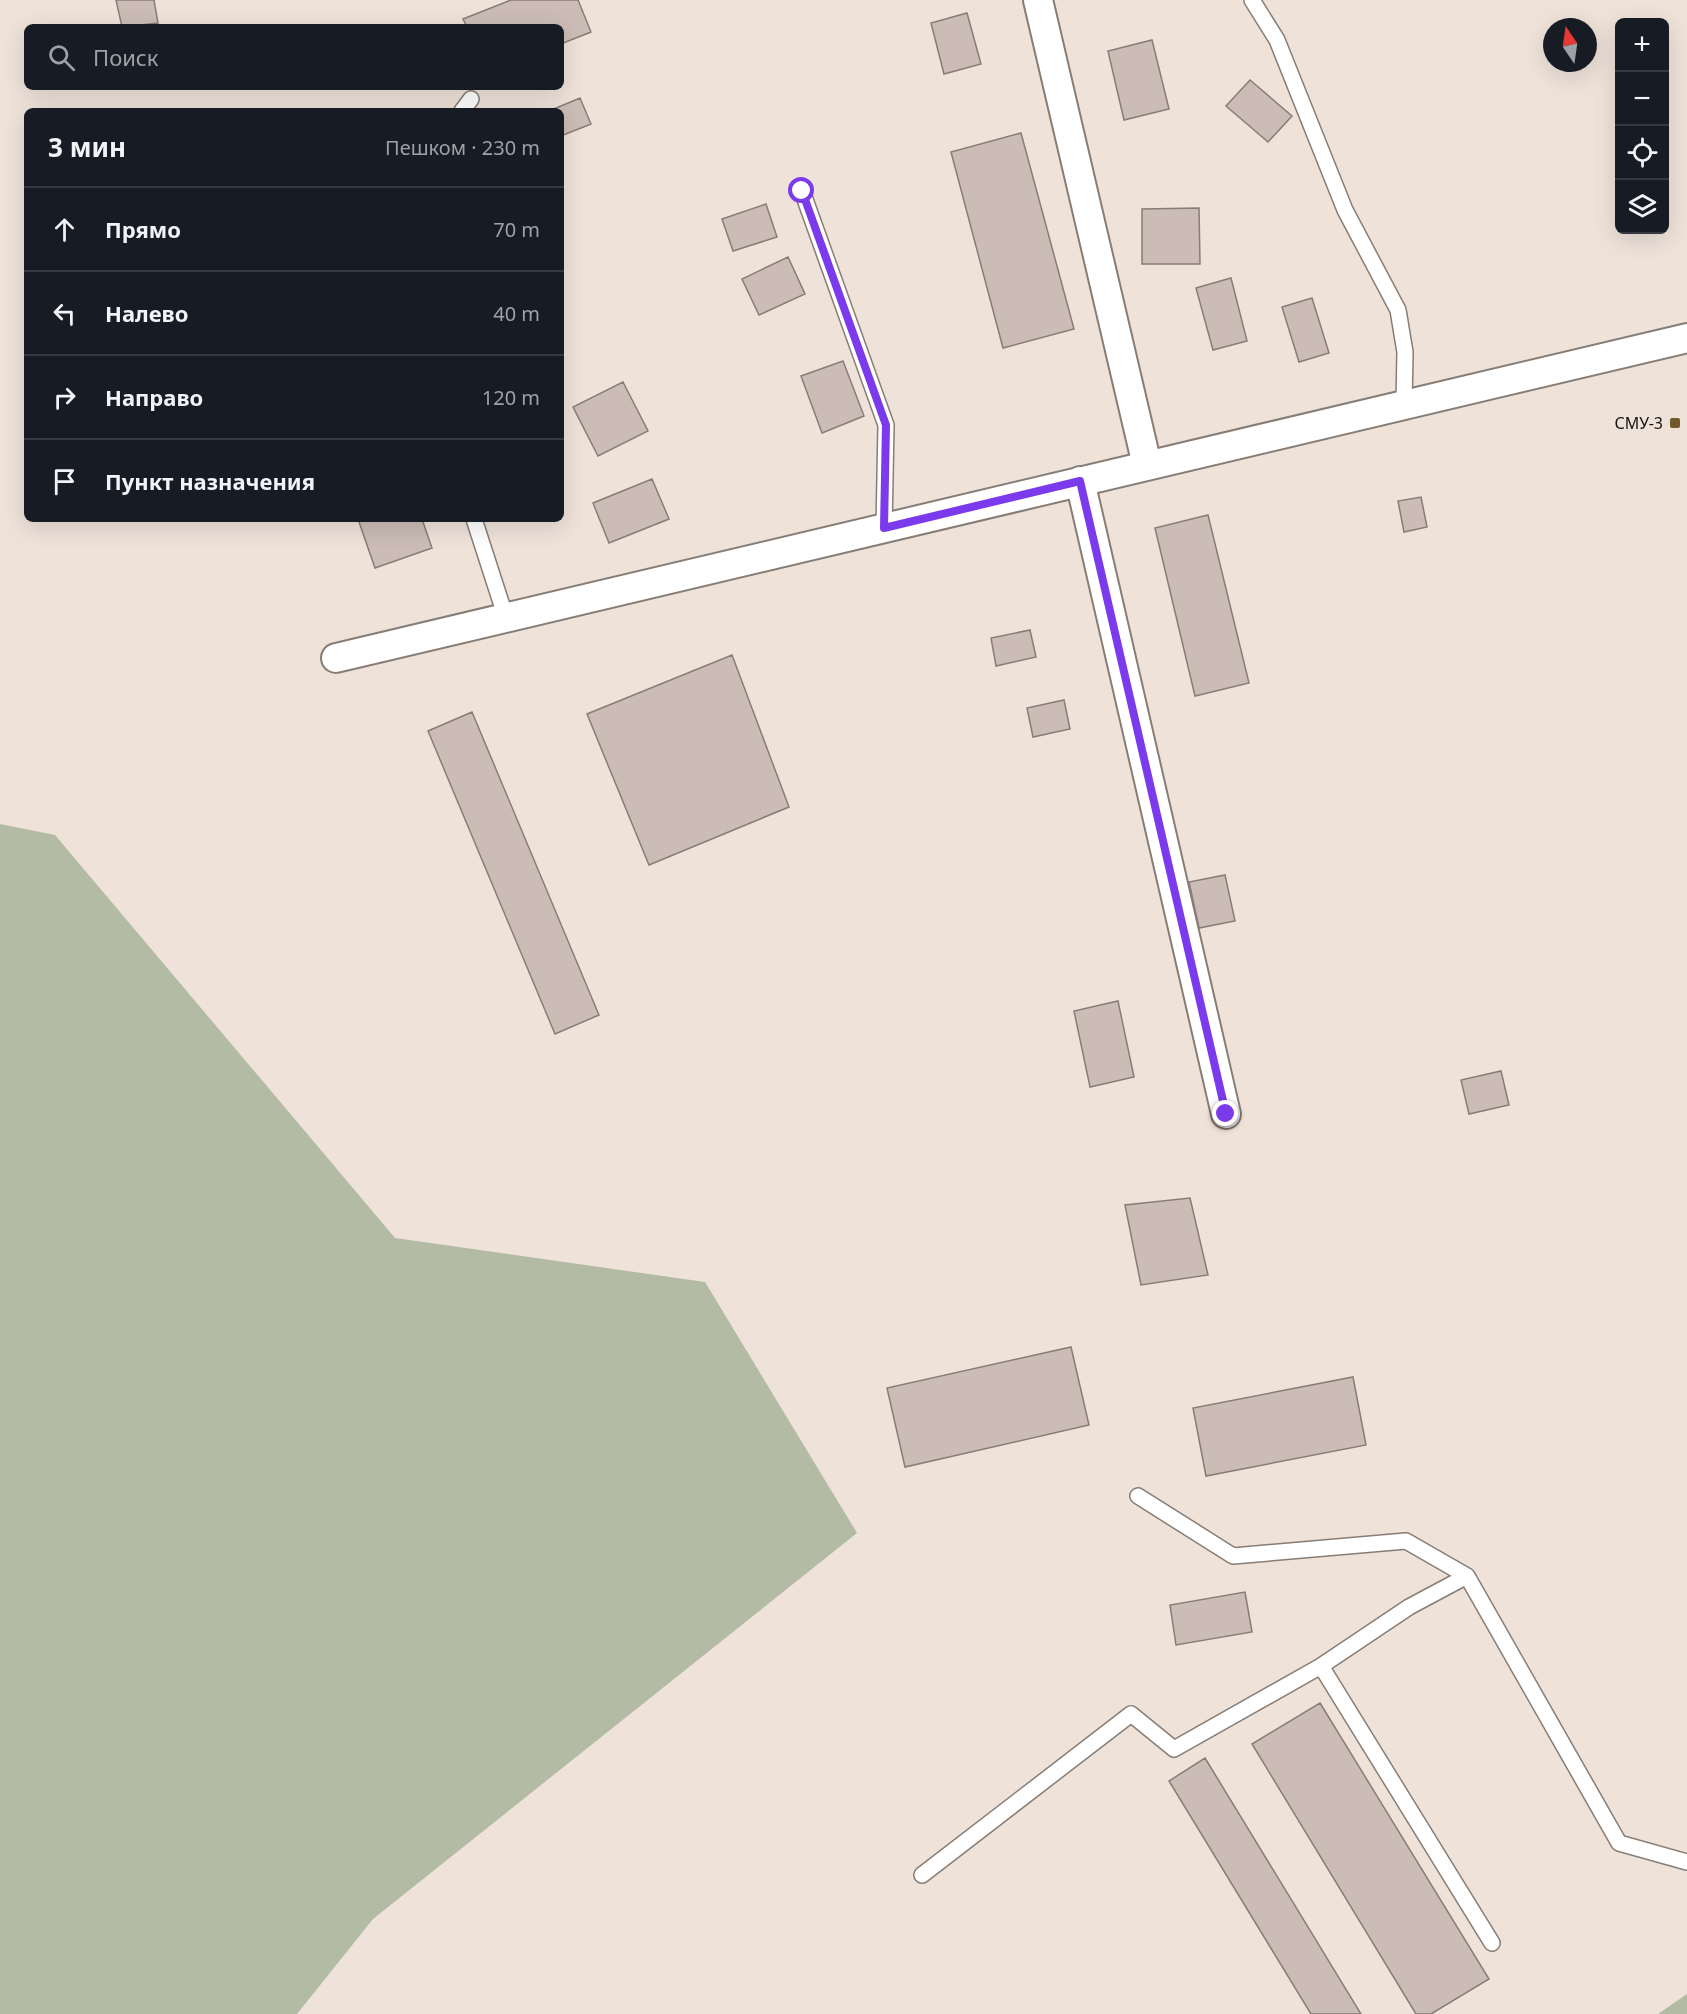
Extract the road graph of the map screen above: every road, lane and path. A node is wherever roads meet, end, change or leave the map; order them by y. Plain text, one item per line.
1 (1038, 0) edge
2 (1252, 0) edge
3 (802, 191) dead end
4 (1687, 338) edge
5 (1404, 405) junction
6 (1147, 465) junction
7 (1080, 481) junction
8 (475, 522) edge
9 (884, 528) junction
10 (506, 618) junction
11 (336, 658) dead end
12 (1226, 1114) dead end
13 (1138, 1496) dead end
14 (1467, 1576) junction
15 (1321, 1666) junction
16 (1687, 1862) edge
17 (922, 1875) dead end
18 (1492, 1943) dead end

1 - 6 street
2 - 5 lane
3 - 9 lane
4 - 5 street
5 - 6 street
6 - 7 street
7 - 9 street
7 - 12 street
8 - 10 lane
9 - 10 street
10 - 11 street
13 - 14 lane
14 - 15 lane
14 - 16 lane
15 - 17 lane
15 - 18 lane

